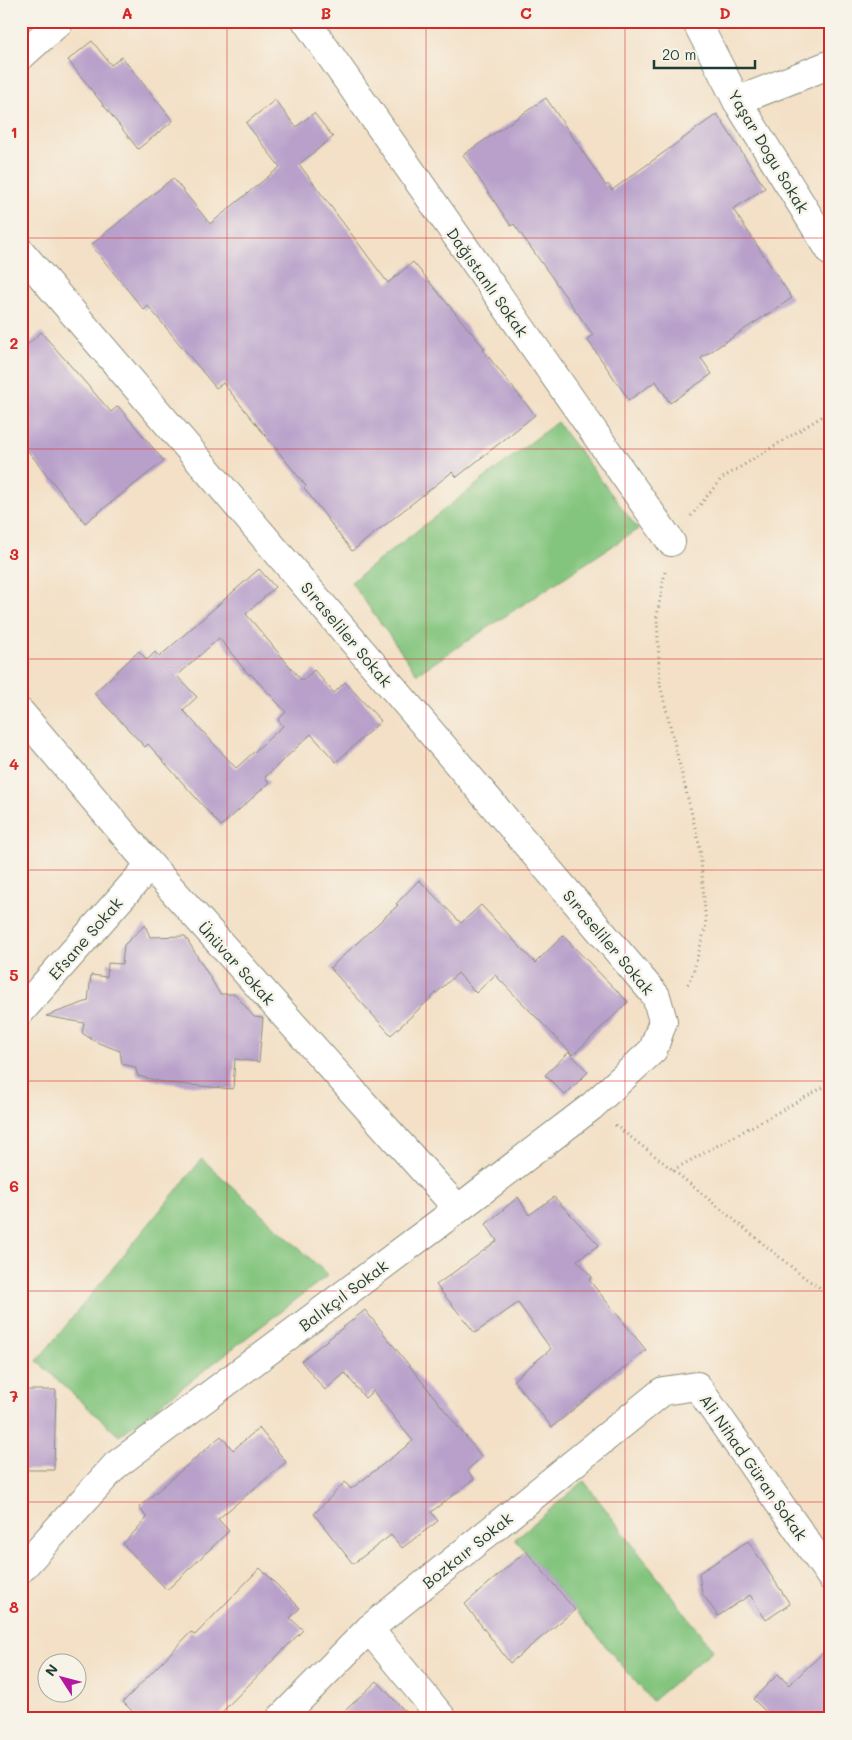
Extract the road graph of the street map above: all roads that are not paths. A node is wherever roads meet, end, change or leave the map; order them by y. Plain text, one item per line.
1 (60, 21) edge
2 (306, 21) edge
3 (696, 21) edge
4 (21, 56) edge
5 (831, 64) edge
6 (737, 101) junction
7 (21, 252) edge
8 (831, 252) edge
9 (671, 542) road end
10 (21, 713) edge
11 (150, 865) junction
12 (21, 1011) edge
13 (662, 1021) joint
14 (458, 1209) junction
15 (663, 1391) joint
16 (21, 1569) edge
17 (831, 1576) edge
18 (369, 1629) junction
19 (280, 1719) edge
20 (443, 1719) edge

1 - 4 street
2 - 9 street, Dağıstanlı Sokak
3 - 6 street, Yaşar Dogu Sokak
5 - 6 street
6 - 8 street, Yaşar Dogu Sokak
7 - 13 street, Sıraseliler Sokak
10 - 11 street, Ünüvar Sokak
11 - 12 street, Efsane Sokak
11 - 14 street, Ünüvar Sokak
13 - 14 street, Balıkçıl Sokak
14 - 16 street, Balıkçıl Sokak
15 - 17 street, Ali Nihad Güran Sokak
15 - 18 street, Bozkaır Sokak
18 - 19 street, Bozkaır Sokak
18 - 20 street

